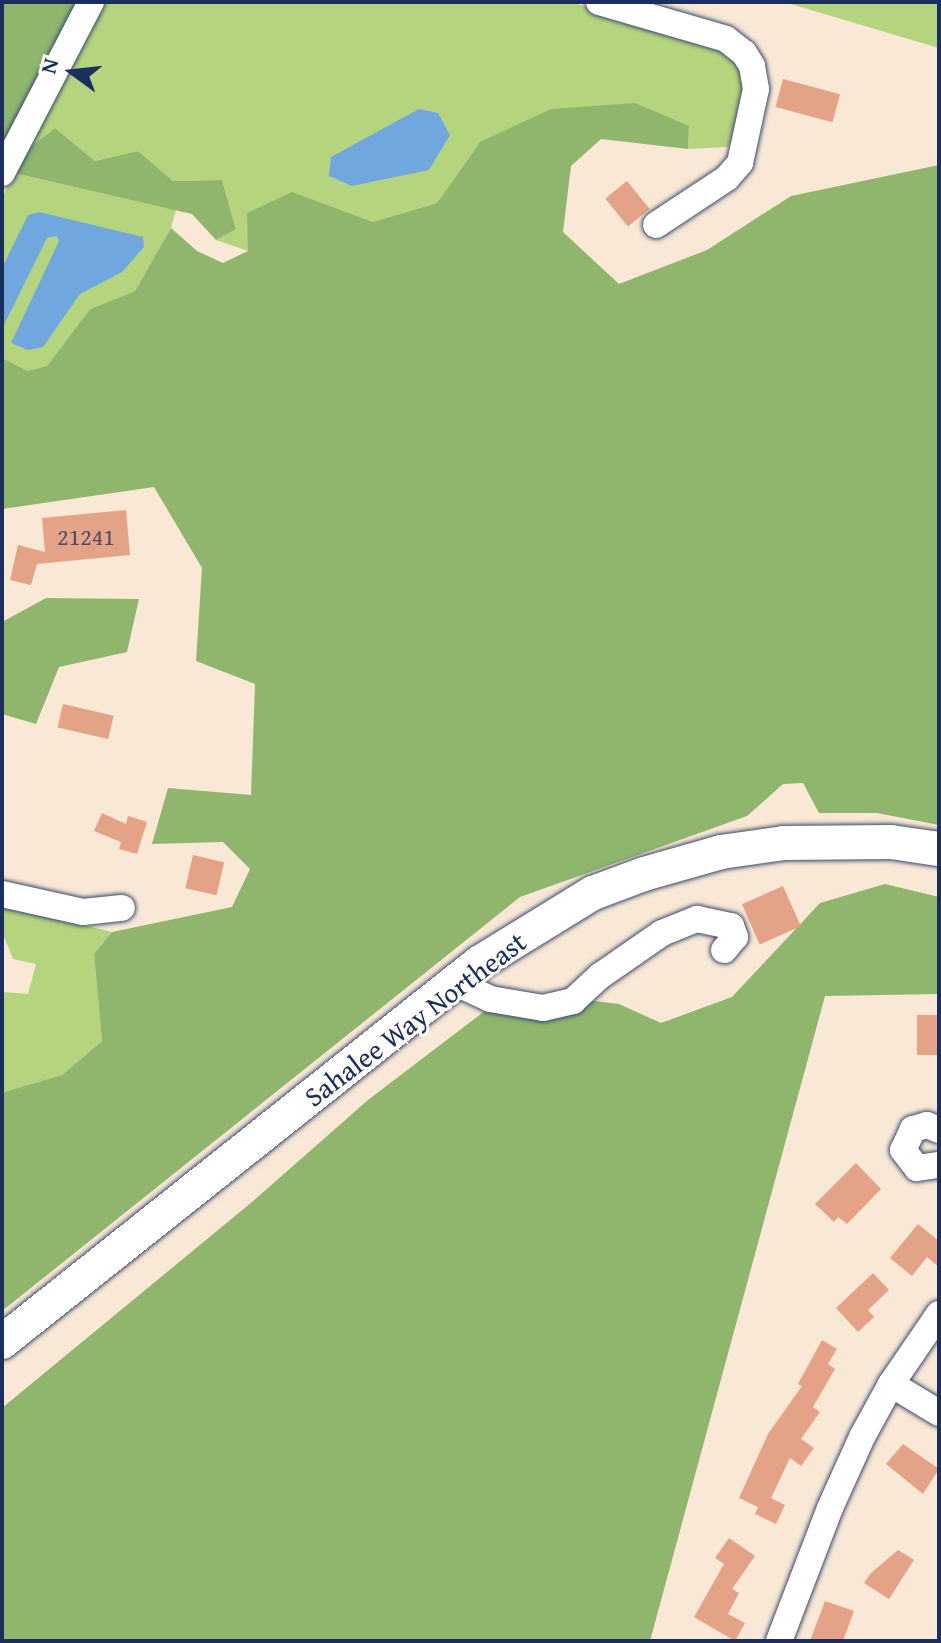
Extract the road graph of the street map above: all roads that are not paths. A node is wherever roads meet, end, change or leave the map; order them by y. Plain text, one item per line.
1 (91, 2) edge
2 (599, 2) edge
3 (2, 173) edge
4 (656, 225) dead end
5 (939, 849) edge
6 (2, 894) edge
7 (122, 908) dead end
8 (724, 950) dead end
9 (454, 982) junction
10 (939, 1130) edge
11 (939, 1165) edge
12 (939, 1314) edge
13 (2, 1342) edge
14 (891, 1384) junction
15 (939, 1413) edge
16 (779, 1641) edge

1 - 3 street
2 - 4 street
5 - 9 main road, Sahalee Way Northeast
6 - 7 street
8 - 9 street
9 - 13 main road, Sahalee Way Northeast
10 - 11 street
12 - 14 street
14 - 15 street
14 - 16 street

